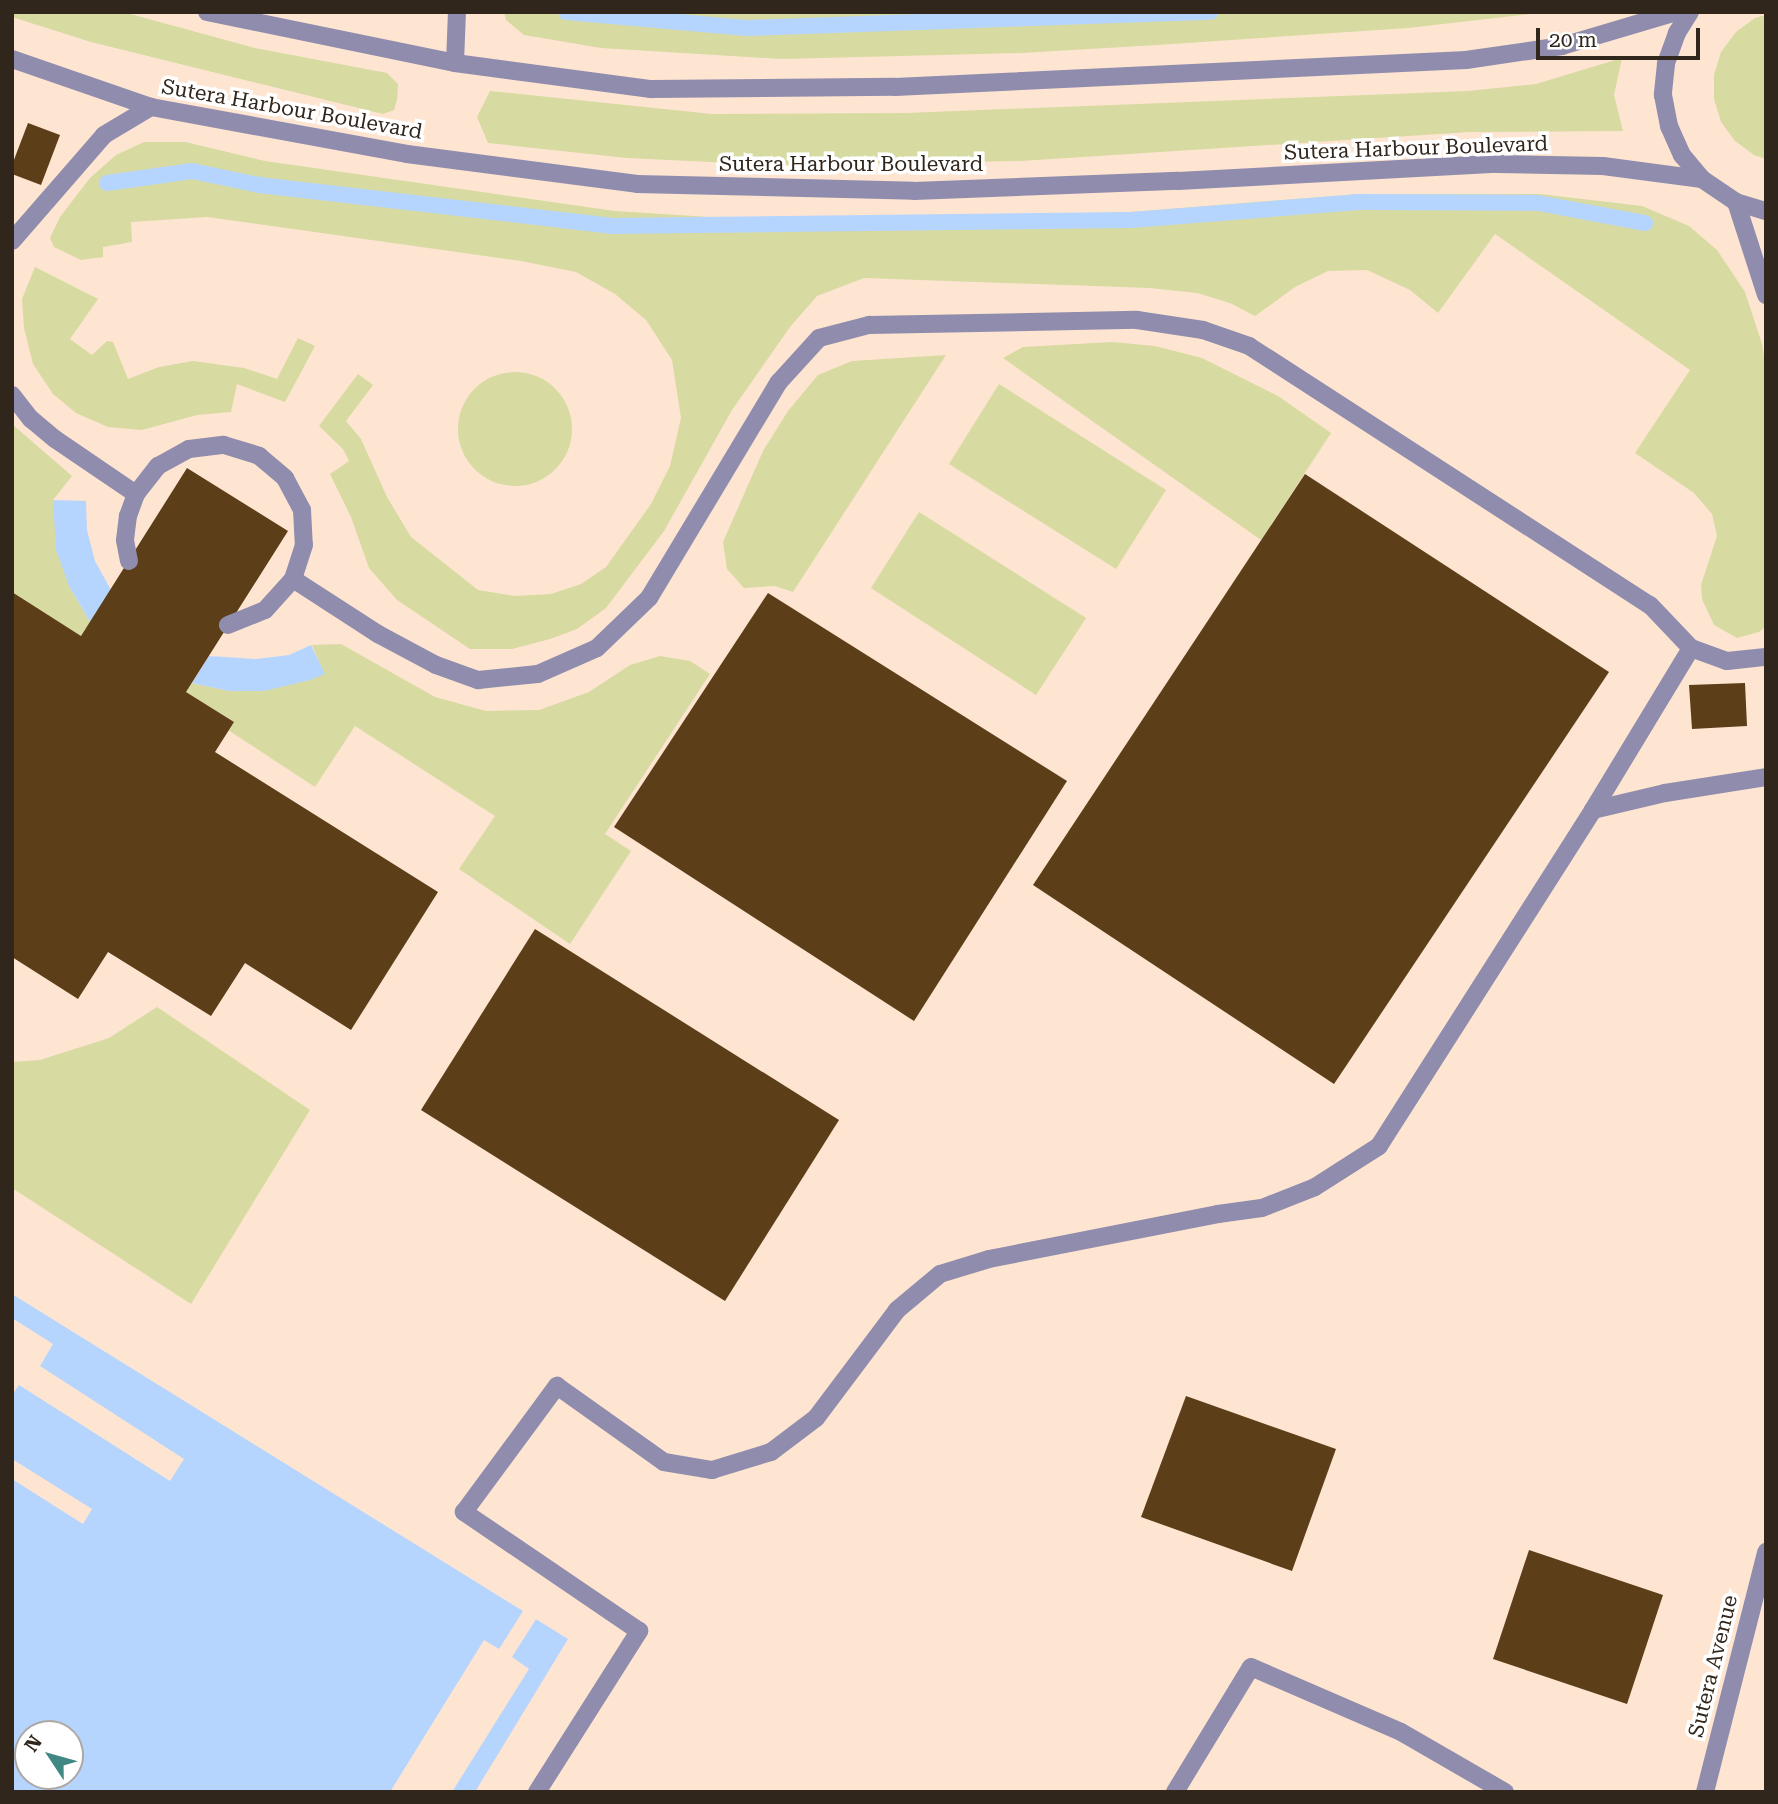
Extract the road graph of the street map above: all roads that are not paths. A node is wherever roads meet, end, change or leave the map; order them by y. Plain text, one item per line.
1 (207, 12) edge
2 (457, 12) edge
3 (1676, 12) edge
4 (1690, 12) edge
5 (12, 59) edge
6 (455, 63) junction
7 (151, 107) junction
8 (1702, 179) junction
9 (1736, 202) junction
10 (1766, 211) edge
11 (14, 238) edge
12 (1766, 295) edge
13 (12, 395) edge
14 (136, 494) junction
15 (129, 561) dead end
16 (293, 579) junction
17 (228, 625) dead end
18 (1690, 648) junction
19 (1766, 657) edge
20 (1766, 777) edge
21 (1593, 810) junction
22 (1766, 1552) edge
23 (537, 1792) edge
24 (1175, 1792) edge
25 (1505, 1792) edge
26 (1705, 1792) edge

1 - 6 street
2 - 6 street
3 - 6 street
4 - 8 street
5 - 7 street, Sutera Harbour Boulevard
7 - 8 street, Sutera Harbour Boulevard
7 - 11 street
8 - 9 street
9 - 10 street
9 - 12 street
13 - 14 street
14 - 15 street
14 - 16 street
16 - 17 street
16 - 18 street
18 - 19 street
18 - 21 street
20 - 21 street
21 - 23 street
22 - 26 street, Sutera Avenue
24 - 25 street

